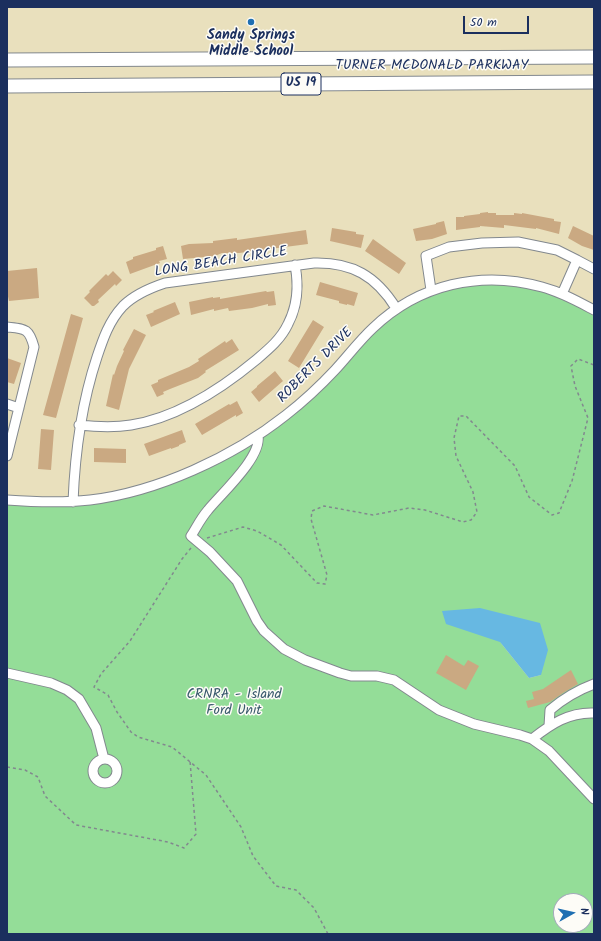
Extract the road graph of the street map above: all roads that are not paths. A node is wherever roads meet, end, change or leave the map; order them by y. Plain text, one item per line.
1 (594, 57) edge
2 (7, 60) edge
3 (594, 82) edge
4 (7, 86) edge
5 (577, 260) junction
6 (295, 265) junction
7 (594, 269) edge
8 (431, 290) junction
9 (562, 294) junction
10 (396, 308) junction
11 (594, 310) edge
12 (7, 327) edge
13 (7, 404) edge
14 (20, 408) junction
15 (79, 425) junction
16 (258, 436) junction
17 (7, 456) edge
18 (7, 500) edge
19 (74, 502) junction
20 (7, 673) edge
21 (594, 684) edge
22 (594, 713) edge
23 (549, 726) junction
24 (532, 739) junction
25 (104, 759) dead end
26 (594, 799) edge

1 - 2 highway, TURNER MCDONALD PARKWAY / US 19
3 - 4 highway, TURNER MCDONALD PARKWAY / US 19
5 - 7 street
5 - 8 street
5 - 9 street
6 - 10 street, LONG BEACH CIRCLE
6 - 15 street
6 - 15 street, LONG BEACH CIRCLE
8 - 9 street, ROBERTS DRIVE
8 - 10 street, ROBERTS DRIVE
9 - 11 street, ROBERTS DRIVE
10 - 16 street, ROBERTS DRIVE
12 - 14 street
13 - 14 street
14 - 17 street
15 - 19 street, LONG BEACH CIRCLE
16 - 19 street, ROBERTS DRIVE
16 - 24 street
18 - 19 street, ROBERTS DRIVE
20 - 25 street
21 - 23 street
22 - 23 street
23 - 24 street
24 - 26 street

